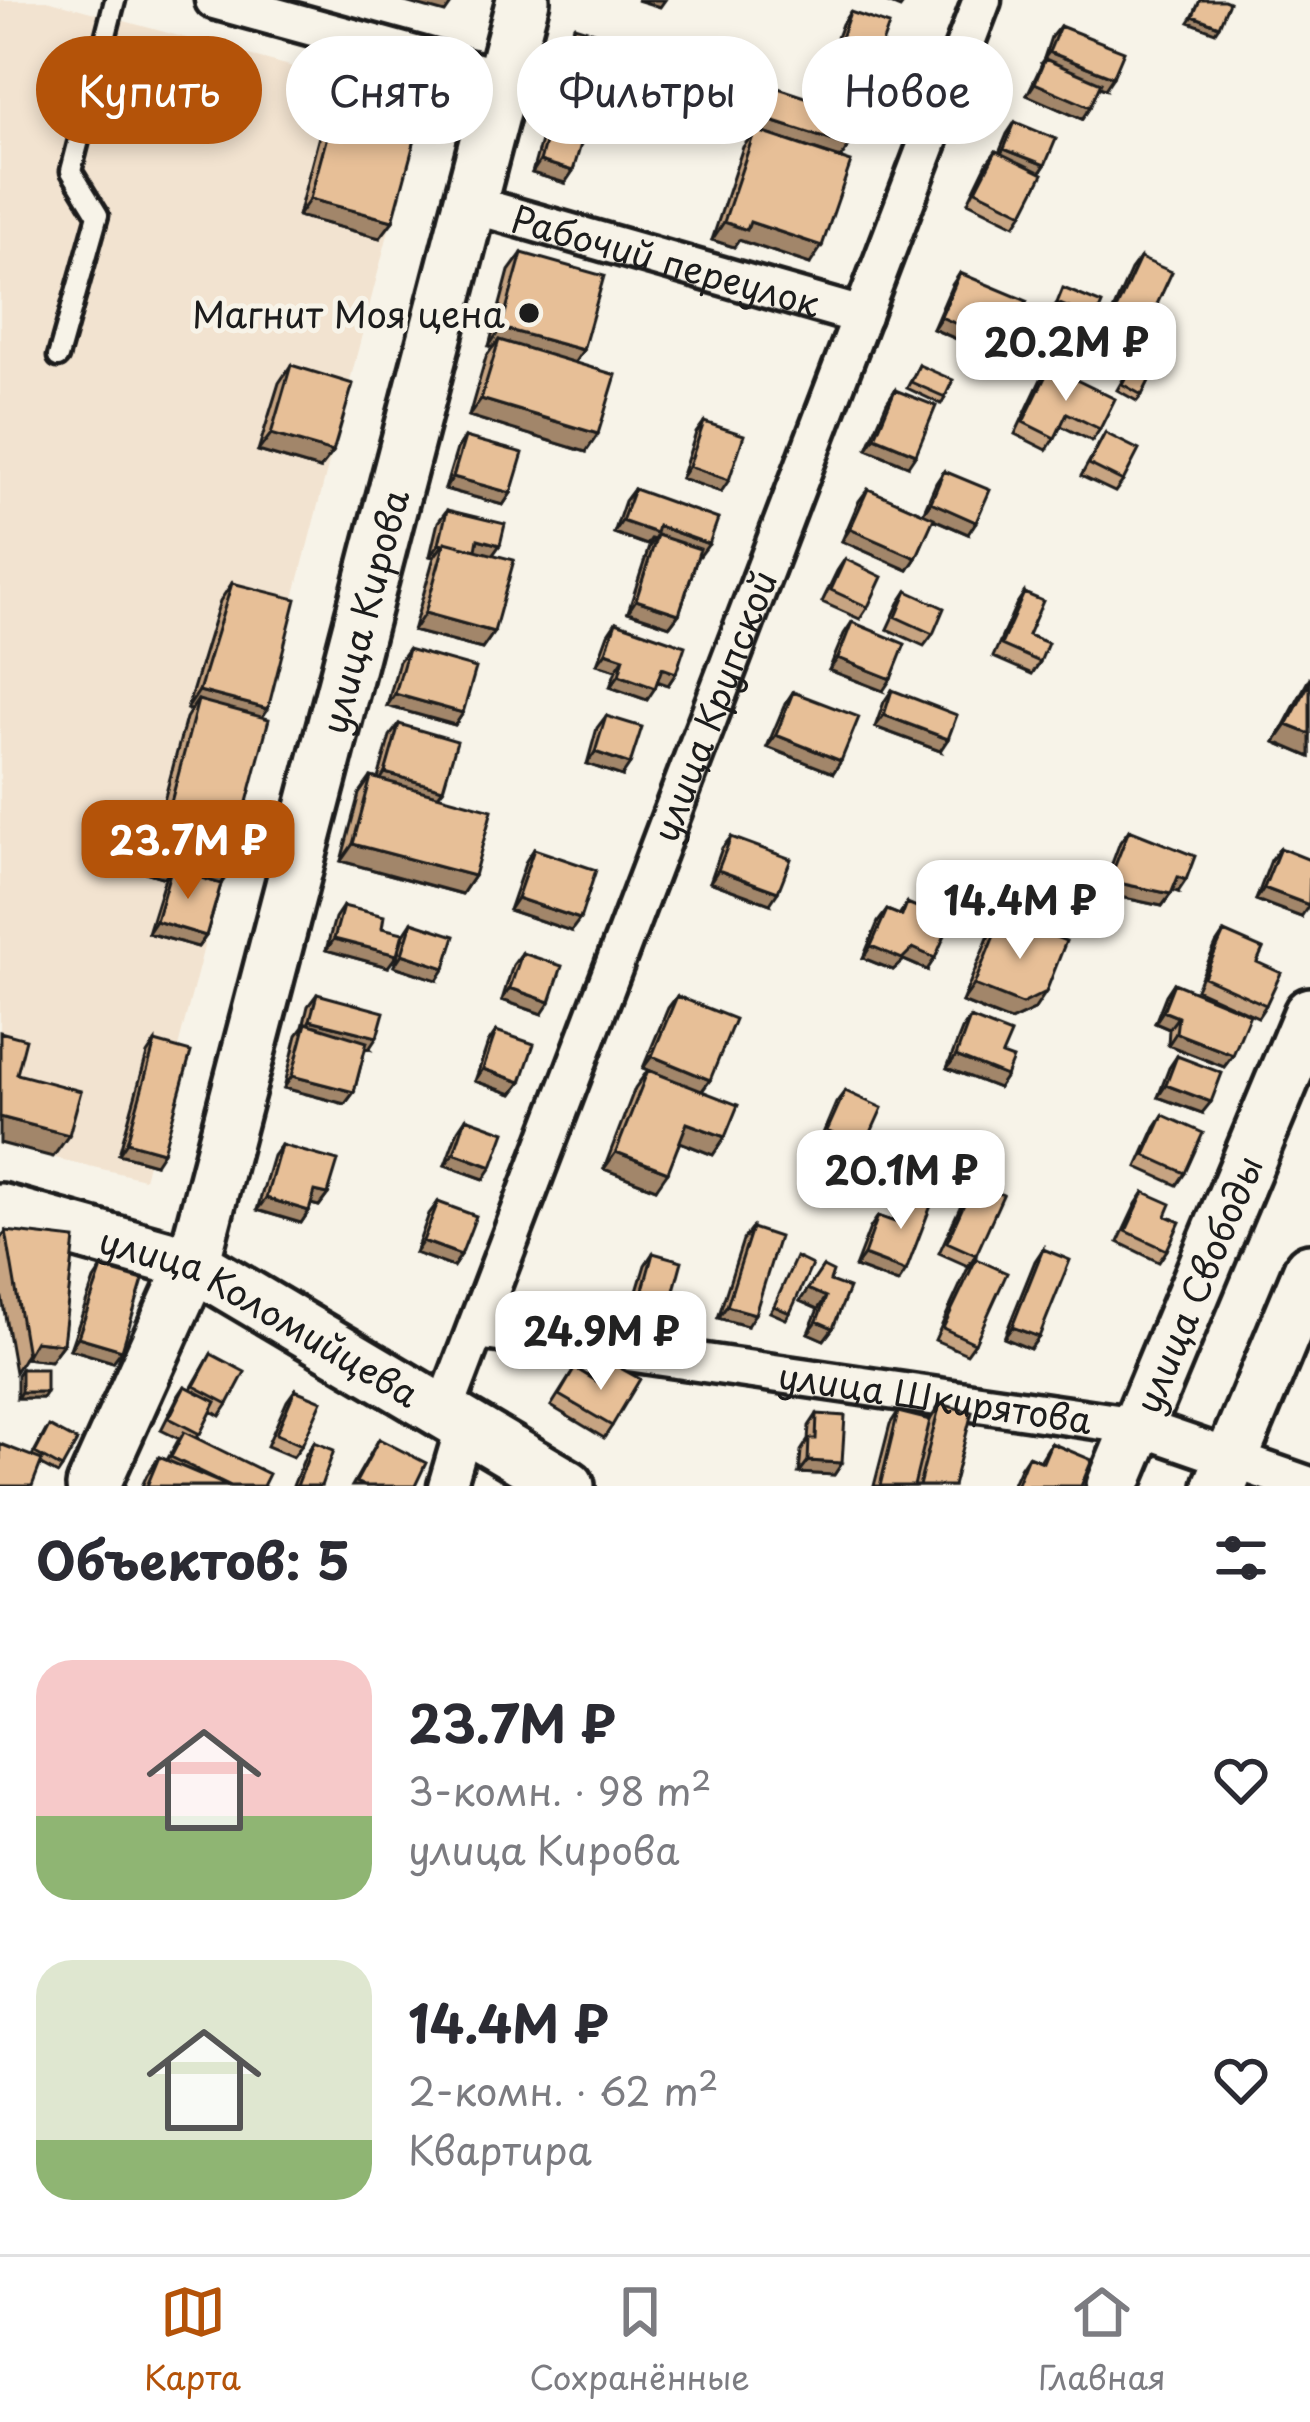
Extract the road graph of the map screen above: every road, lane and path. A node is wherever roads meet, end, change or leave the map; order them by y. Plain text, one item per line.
1 (115, 0) edge
2 (214, 0) edge
3 (523, 0) edge
4 (982, 0) edge
5 (502, 79) junction
6 (470, 204) junction
7 (862, 316) junction
8 (58, 357) dead end
9 (1310, 1014) edge
10 (0, 1210) edge
11 (194, 1264) junction
12 (1310, 1270) edge
13 (478, 1330) junction
14 (455, 1419) junction
15 (1137, 1426) junction
16 (1227, 1472) edge
17 (93, 1486) edge
18 (447, 1486) edge
19 (568, 1486) edge
20 (1113, 1486) edge
21 (1310, 1486) edge

1 - 8 lane
2 - 5 street
3 - 5 street, улица Кирова
4 - 7 street, улица Крупской
5 - 6 street, улица Кирова
6 - 7 street, Рабочий переулок
6 - 11 street, улица Кирова
7 - 13 street, улица Крупской
9 - 15 street, улица Свободы
10 - 11 street, улица Коломийцева
11 - 14 street, улица Коломийцева
11 - 17 street, улица Кирова
12 - 16 street
13 - 14 street, улица Крупской
13 - 15 street, улица Шкирятова
14 - 18 street, улица Крупской
14 - 19 street, улица Коломийцева
15 - 16 street, улица Шкирятова
15 - 20 street, улица Свободы
16 - 21 street, улица Шкирятова

